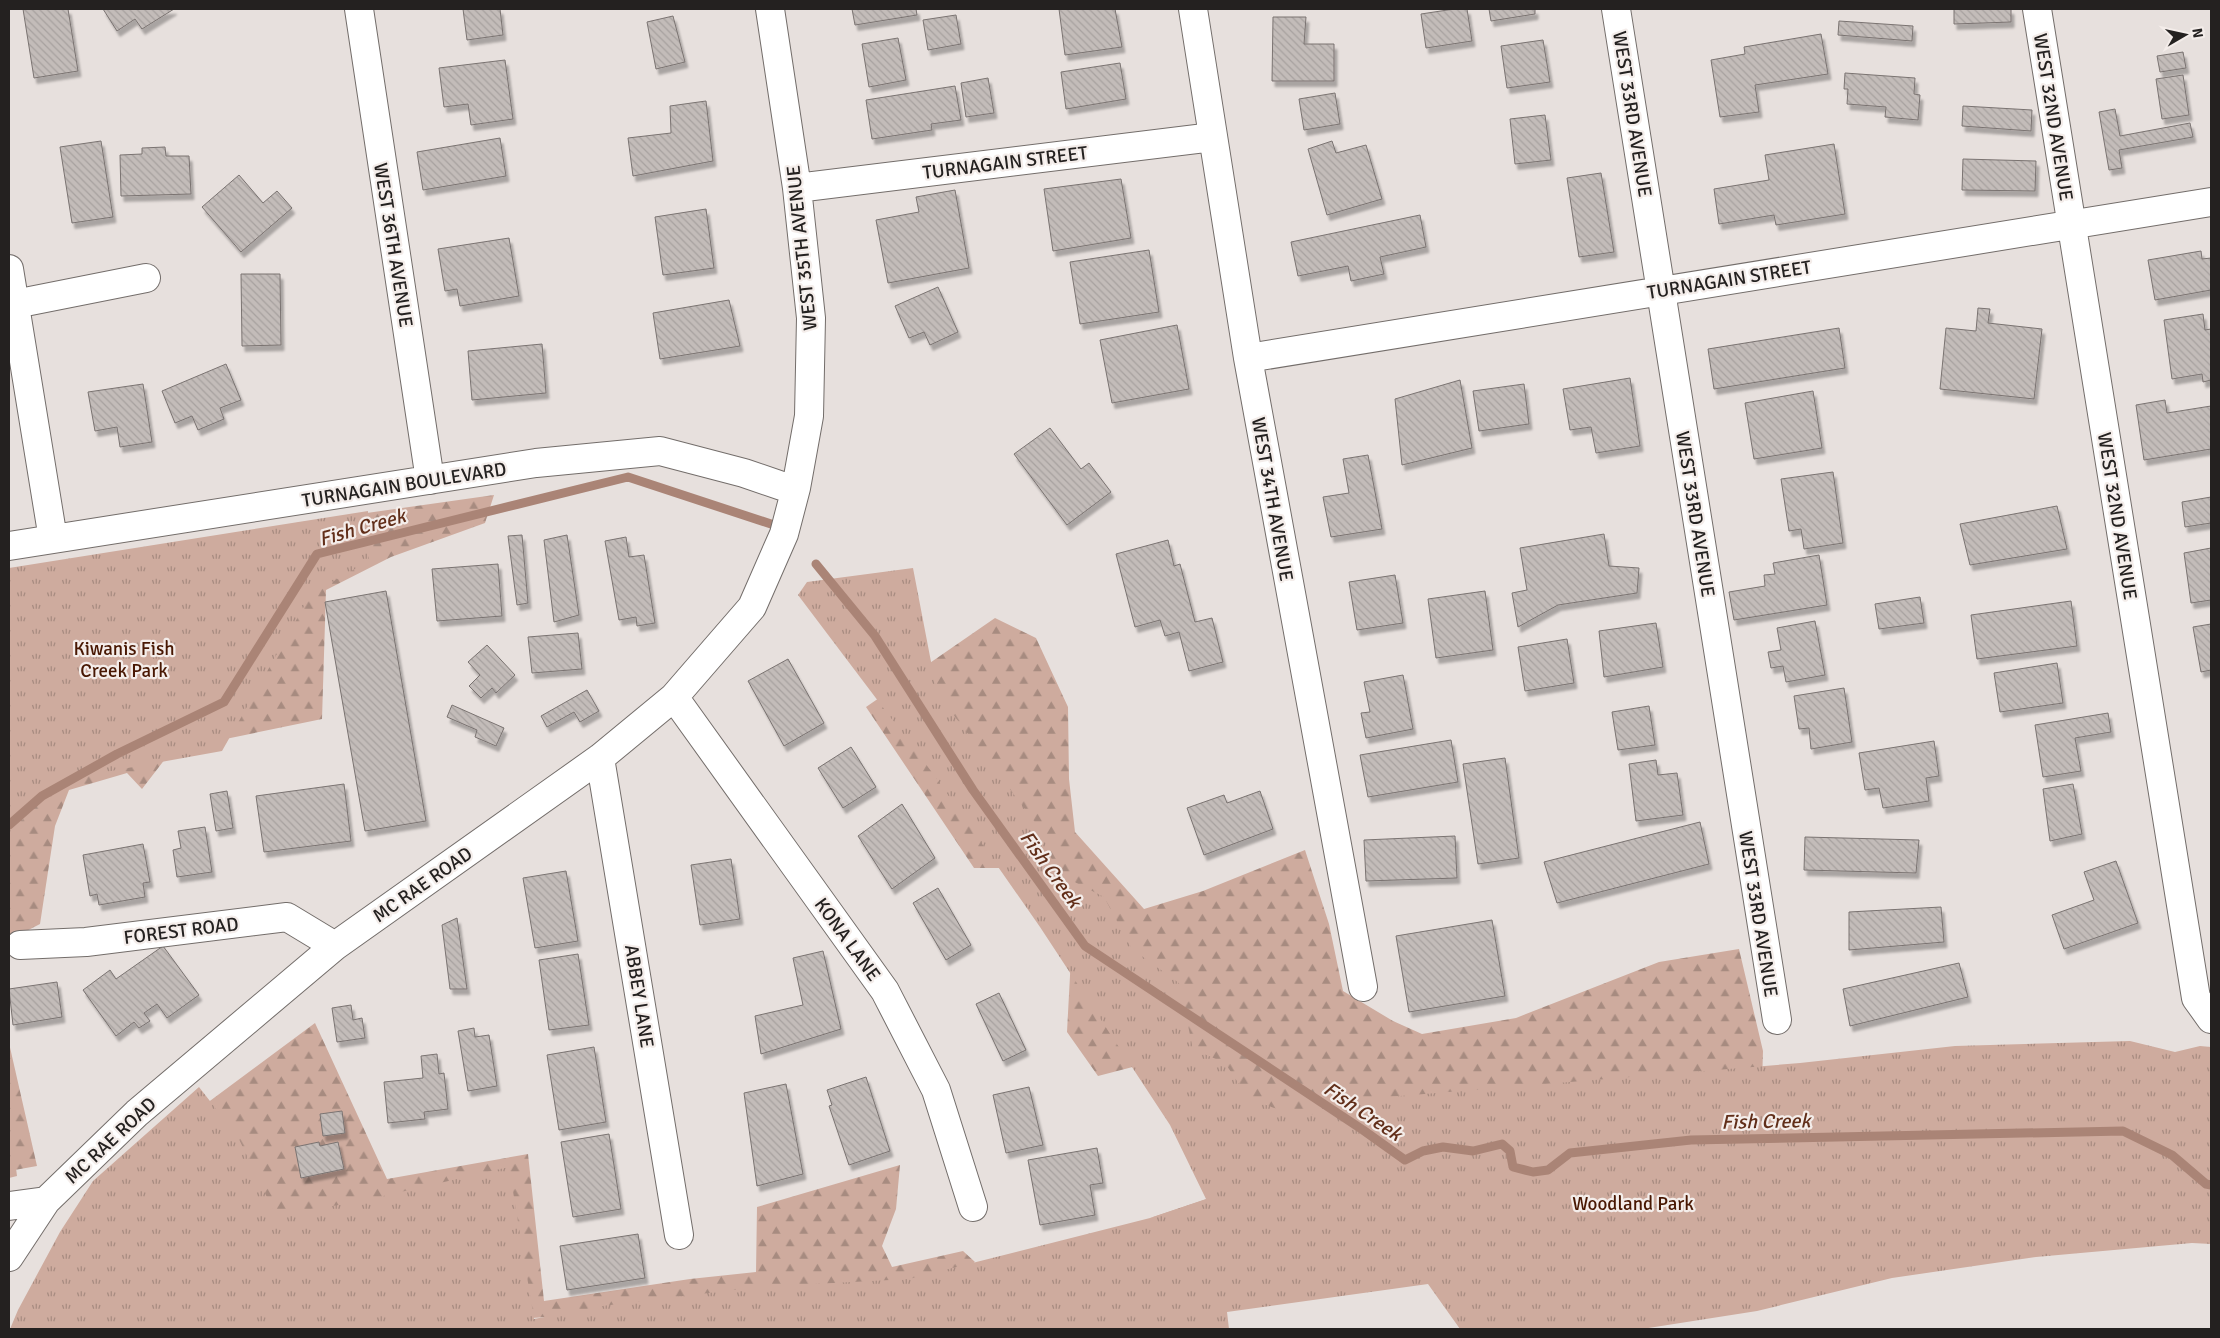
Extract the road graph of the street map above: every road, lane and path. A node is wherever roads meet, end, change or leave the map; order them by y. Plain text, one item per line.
1 (359, 9) edge
2 (770, 9) edge
3 (1193, 9) edge
4 (1616, 9) edge
5 (2037, 9) edge
6 (1213, 137) junction
7 (797, 188) junction
8 (2211, 202) edge
9 (2071, 224) junction
10 (9, 269) edge
11 (146, 278) dead end
12 (1660, 290) junction
13 (15, 304) junction
14 (1248, 358) junction
15 (430, 480) junction
16 (796, 488) junction
17 (53, 539) junction
18 (9, 546) edge
19 (674, 697) junction
20 (600, 758) junction
21 (20, 945) dead end
22 (335, 946) junction
23 (1363, 987) dead end
24 (1777, 1020) dead end
25 (2211, 1020) edge
26 (46, 1201) junction
27 (9, 1206) edge
28 (973, 1207) dead end
29 (679, 1235) dead end
30 (9, 1257) edge

1 - 15 street, WEST 36TH AVENUE
2 - 7 street, WEST 35TH AVENUE
3 - 6 street, WEST 34TH AVENUE
4 - 12 street, WEST 33RD AVENUE
5 - 9 street, WEST 32ND AVENUE
6 - 7 street, TURNAGAIN STREET
6 - 14 street, WEST 34TH AVENUE
7 - 16 street, WEST 35TH AVENUE
8 - 9 street, TURNAGAIN STREET
9 - 12 street, TURNAGAIN STREET
9 - 25 street, WEST 32ND AVENUE
10 - 13 street
11 - 13 street
12 - 14 street, TURNAGAIN STREET
12 - 24 street, WEST 33RD AVENUE
13 - 17 street
14 - 23 street, WEST 34TH AVENUE
15 - 16 street, TURNAGAIN BOULEVARD
15 - 17 street, TURNAGAIN BOULEVARD
16 - 19 street, MC RAE ROAD
17 - 18 street, TURNAGAIN BOULEVARD
19 - 20 street, MC RAE ROAD
19 - 28 street, KONA LANE
20 - 22 street, MC RAE ROAD
20 - 29 street, ABBEY LANE
21 - 22 street, FOREST ROAD
22 - 26 street, MC RAE ROAD
26 - 27 street
26 - 30 street, MC RAE ROAD

